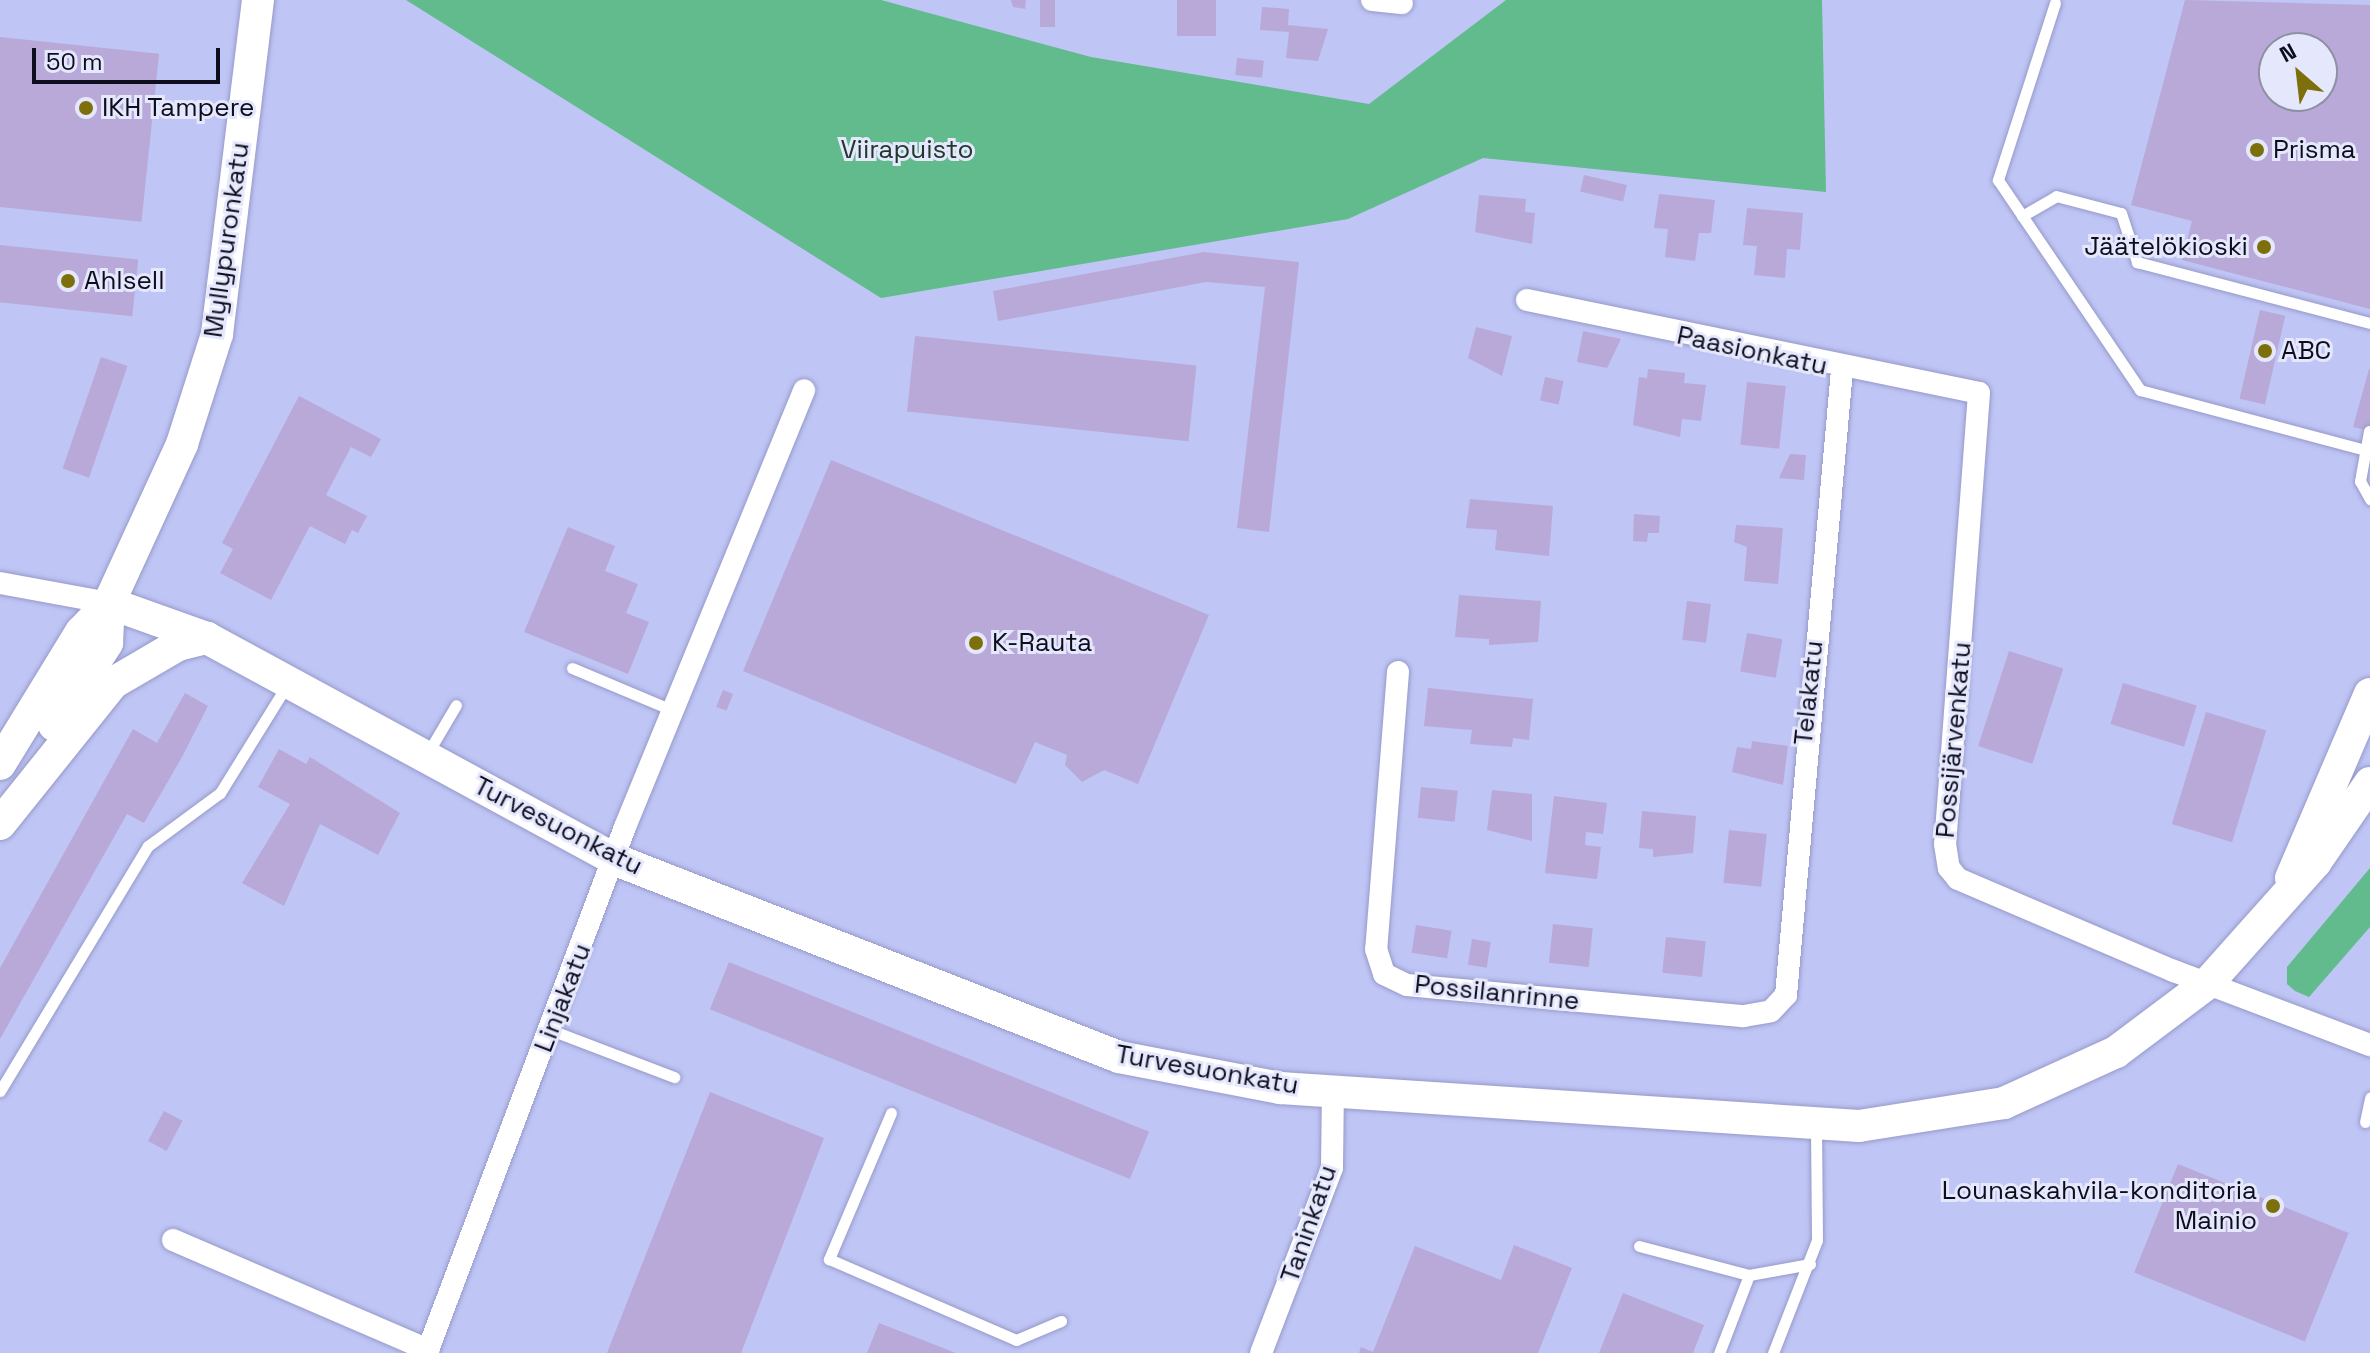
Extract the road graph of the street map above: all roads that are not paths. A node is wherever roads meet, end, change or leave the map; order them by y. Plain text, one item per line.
1 (258, 0) edge
2 (1372, 0) edge
3 (1402, 3) dead end
4 (2055, 3) dead end
5 (2022, 216) junction
6 (1527, 300) dead end
7 (2370, 323) edge
8 (1842, 370) junction
9 (804, 390) dead end
10 (1979, 393) joint
11 (2369, 431) edge
12 (2367, 451) edge
13 (2370, 499) edge
14 (0, 583) edge
15 (109, 603) junction
16 (207, 638) junction
17 (572, 668) dead end
18 (1398, 672) dead end
19 (289, 681) junction
20 (2370, 694) edge
21 (456, 705) dead end
22 (672, 710) junction
23 (426, 756) junction
24 (0, 764) edge
25 (2370, 783) edge
26 (0, 808) edge
27 (0, 824) edge
28 (616, 860) junction
29 (2288, 886) junction
30 (2208, 983) junction
31 (1771, 1011) joint
32 (551, 1030) junction
33 (2370, 1045) edge
34 (674, 1077) dead end
35 (0, 1091) edge
36 (1333, 1091) junction
37 (2370, 1098) edge
38 (891, 1113) dead end
39 (2365, 1122) dead end
40 (1816, 1124) junction
41 (173, 1240) dead end
42 (1639, 1246) dead end
43 (1810, 1264) junction
44 (1749, 1275) junction
45 (1061, 1321) dead end
46 (1261, 1353) edge
47 (1719, 1353) edge
48 (1773, 1353) edge

1 - 15 main road, Myllypuronkatu
2 - 3 street
4 - 5 lane
5 - 7 lane
5 - 12 lane
6 - 8 street, Paasionkatu
8 - 10 street, Paasionkatu
8 - 31 street, Telakatu
9 - 22 street, Linjakatu
10 - 30 street, Possijärvenkatu
11 - 12 lane
12 - 13 lane
14 - 15 street, Turvesuonkatu
15 - 16 main road, Turvesuonkatu
15 - 24 main road, Myllypuronkatu
15 - 26 main road, Myllypuronkatu
16 - 19 main road, Turvesuonkatu
16 - 27 main road
17 - 22 lane
18 - 31 street, Possilanrinne
19 - 23 main road, Turvesuonkatu
19 - 35 lane
20 - 29 main road, Turvesuonkatu
21 - 23 lane
22 - 28 street, Linjakatu
23 - 28 main road, Turvesuonkatu
25 - 29 main road, Turvesuonkatu
28 - 32 street, Linjakatu
28 - 36 main road, Turvesuonkatu
29 - 30 main road, Turvesuonkatu
30 - 33 street, Possijärvenkatu
30 - 40 main road, Turvesuonkatu
32 - 34 lane
32 - 41 street, Linjakatu
36 - 40 main road, Turvesuonkatu
36 - 46 street, Taninkatu
37 - 39 lane
38 - 45 lane
40 - 43 lane
42 - 44 lane
43 - 44 lane
43 - 48 lane
44 - 47 lane

